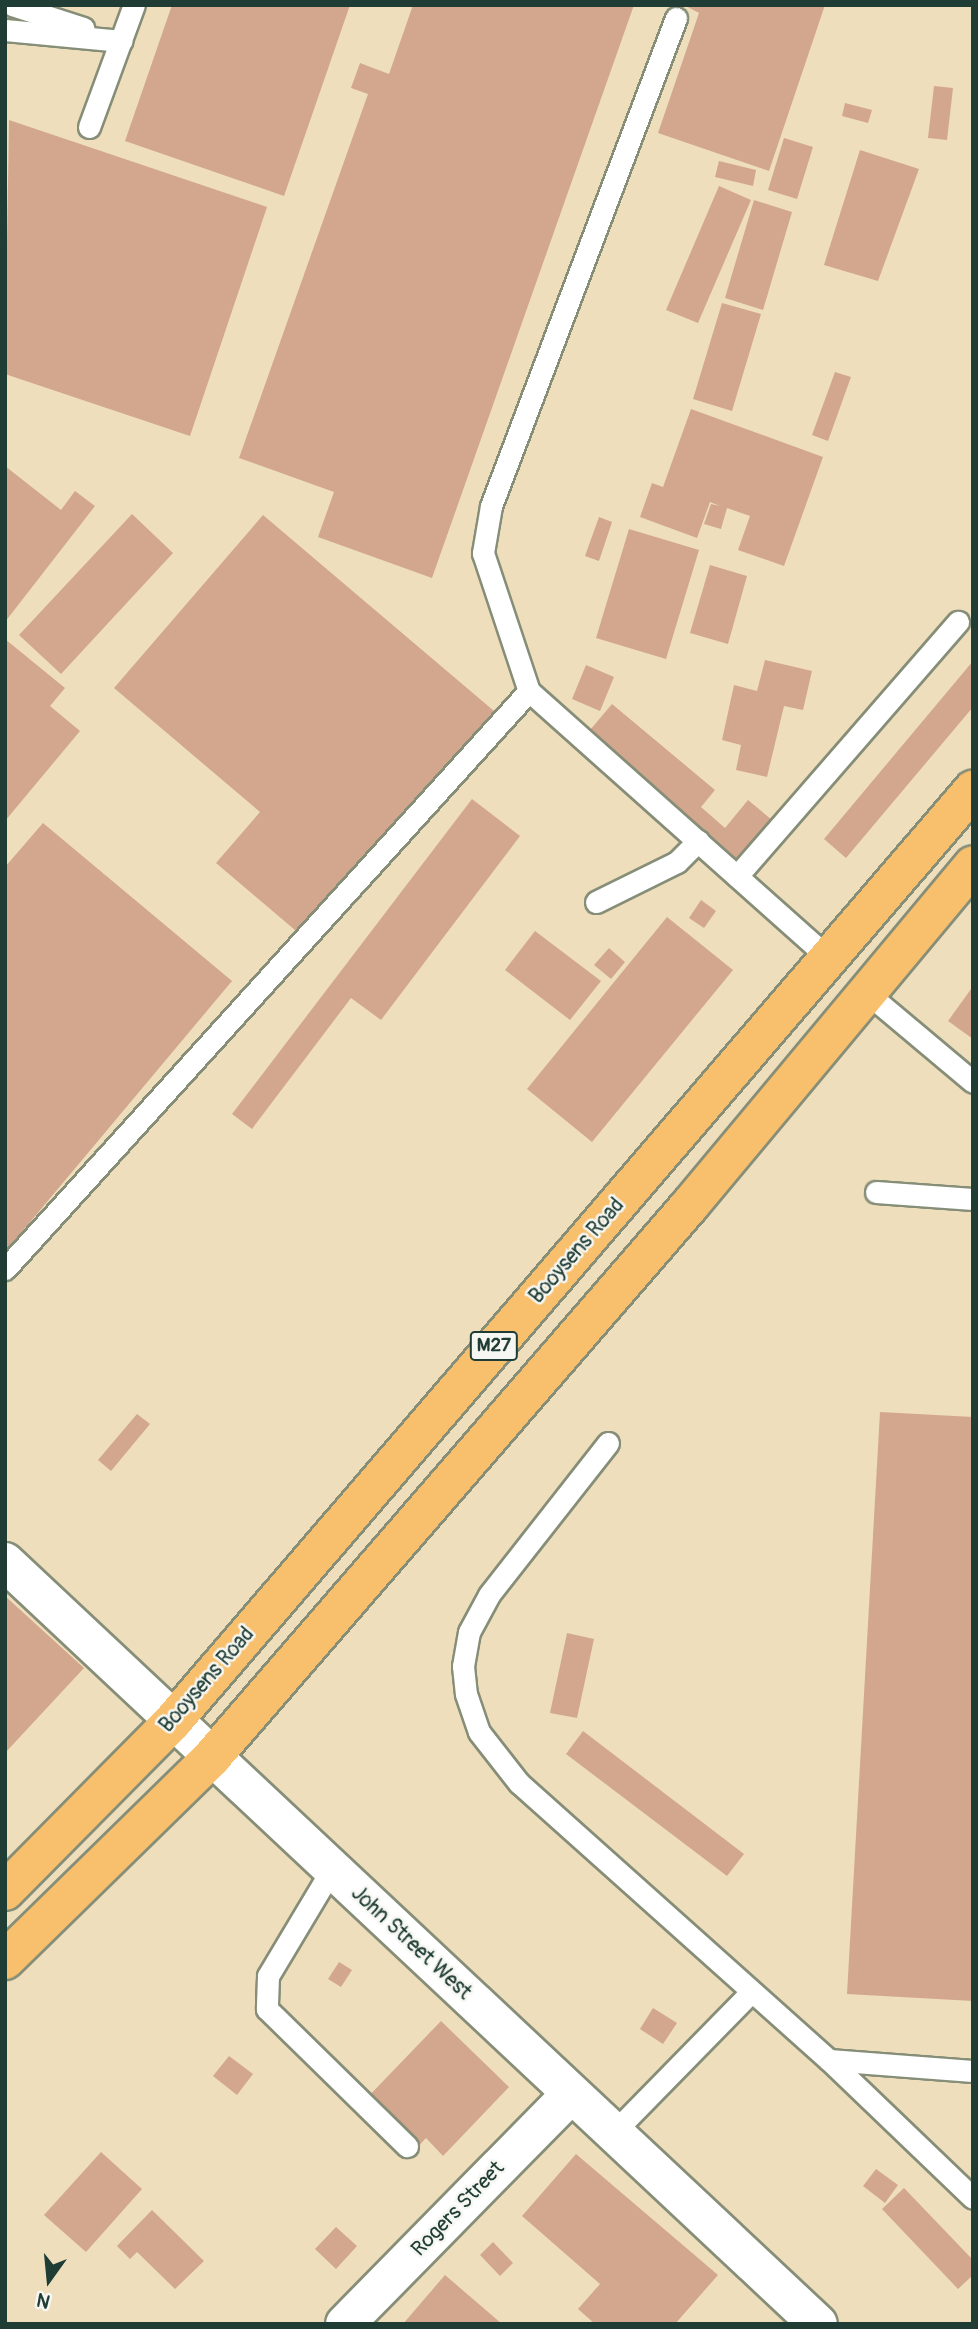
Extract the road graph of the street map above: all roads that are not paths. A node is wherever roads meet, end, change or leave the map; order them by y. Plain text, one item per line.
1 (12, 5) edge
2 (134, 5) edge
3 (676, 18) dead end
4 (5, 30) edge
5 (121, 41) junction
6 (89, 127) dead end
7 (958, 622) dead end
8 (529, 691) junction
9 (973, 790) edge
10 (698, 841) junction
11 (973, 865) edge
12 (737, 876) junction
13 (596, 902) dead end
14 (830, 959) junction
15 (867, 993) junction
16 (973, 1082) edge
17 (876, 1192) dead end
18 (973, 1199) edge
19 (5, 1269) edge
20 (608, 1443) dead end
21 (5, 1562) edge
22 (173, 1721) junction
23 (212, 1757) junction
24 (332, 1870) junction
25 (5, 1891) edge
26 (5, 1960) edge
27 (751, 1992) junction
28 (829, 2060) junction
29 (973, 2071) edge
30 (571, 2094) junction
31 (614, 2133) junction
32 (407, 2146) dead end
33 (973, 2199) edge
34 (345, 2324) edge
35 (818, 2324) edge

1 - 5 lane
2 - 5 lane
3 - 8 lane
4 - 5 lane
5 - 6 lane
7 - 12 lane
8 - 10 lane
8 - 19 lane
9 - 14 main road, Booysens Road / M27
10 - 12 lane
10 - 13 lane
11 - 15 main road, M27
12 - 14 lane
14 - 22 main road, Booysens Road / M27
15 - 16 lane
15 - 23 main road, M27
17 - 18 lane
20 - 27 lane
21 - 22 street, John Street West
22 - 23 street, John Street West
22 - 25 main road, Booysens Road / M27
23 - 24 street, John Street West
23 - 26 main road, M27
24 - 30 street, John Street West
24 - 32 lane
27 - 28 lane
27 - 31 lane
28 - 29 lane
28 - 33 lane
30 - 31 street, John Street West
30 - 34 street, Rogers Street
31 - 35 street, John Street West

